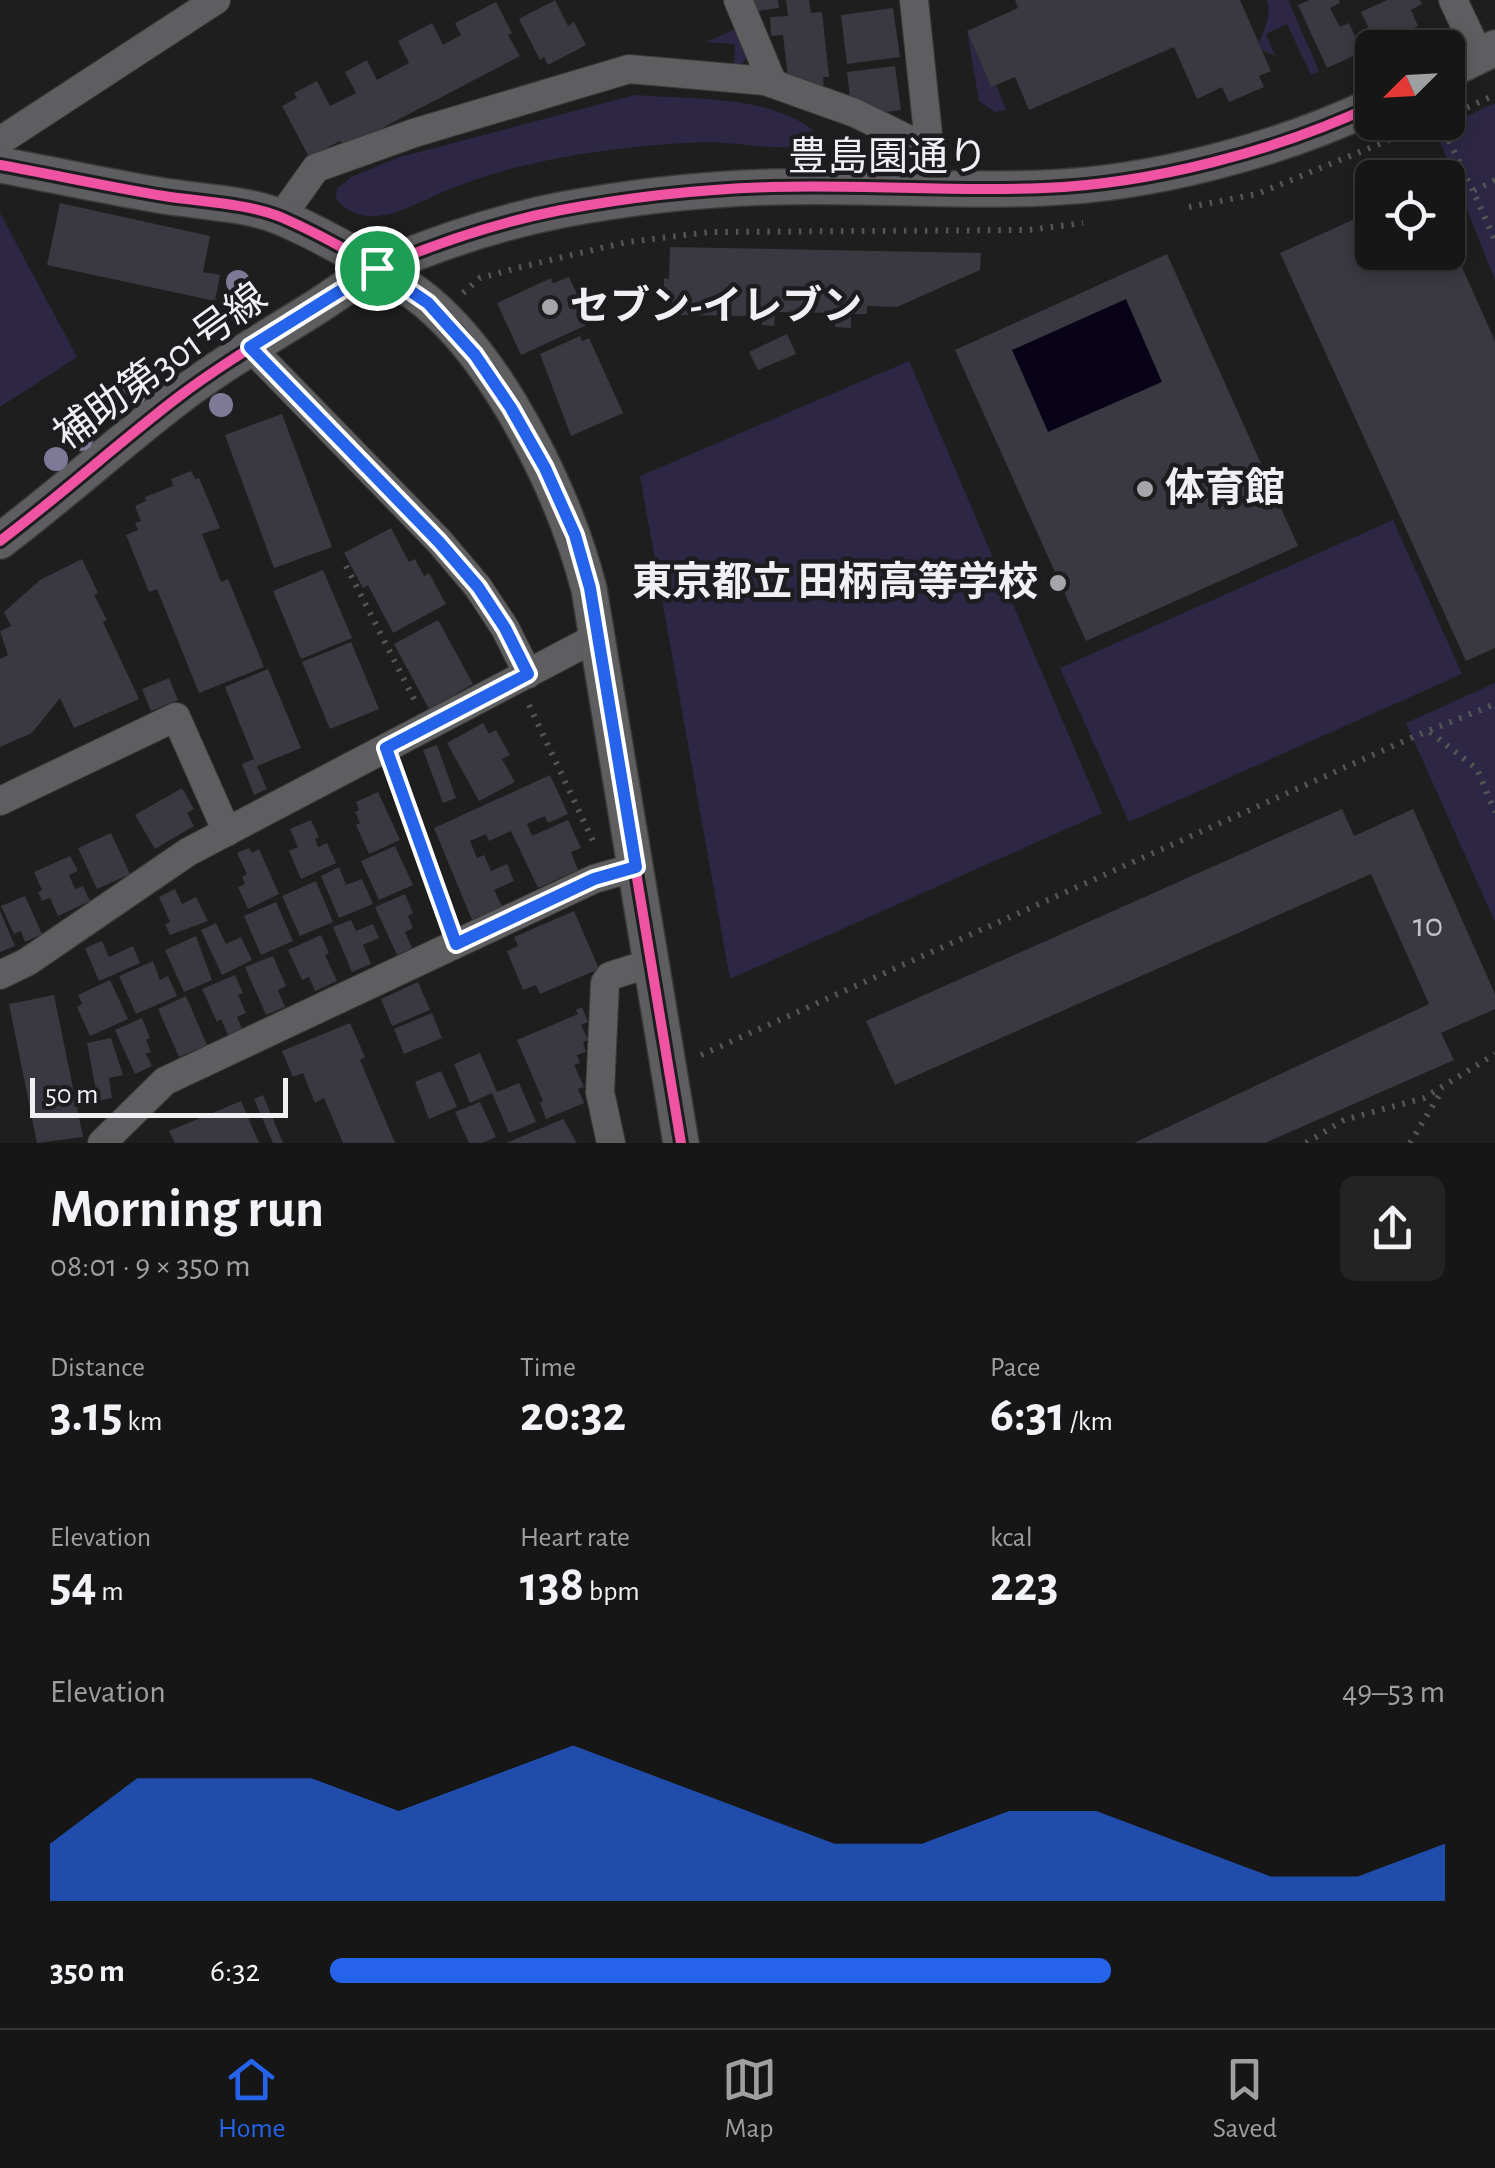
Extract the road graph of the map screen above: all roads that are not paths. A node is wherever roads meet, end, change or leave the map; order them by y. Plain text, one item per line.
1 (216, 0) edge
2 (738, 0) edge
3 (914, 0) edge
4 (1453, 0) edge
5 (1487, 52) edge
6 (773, 84) junction
7 (1355, 112) edge
8 (0, 141) edge
9 (932, 151) junction
10 (0, 165) edge
11 (930, 189) junction
12 (281, 217) junction
13 (377, 268) junction
14 (250, 347) junction
15 (0, 540) edge
16 (597, 637) junction
17 (523, 676) junction
18 (0, 801) edge
19 (227, 832) junction
20 (620, 872) junction
21 (652, 963) junction
22 (0, 975) edge
23 (102, 1143) edge
24 (611, 1143) edge
25 (680, 1143) edge

1 - 8 street
2 - 6 street
3 - 9 street
4 - 5 street
6 - 9 street
6 - 12 street
7 - 11 street, 豊島園通り
9 - 11 street
10 - 12 street
11 - 13 street, 豊島園通り
12 - 13 street
13 - 14 street, 補助第301号線
13 - 16 street
14 - 15 street, 補助第301号線
14 - 17 street
16 - 17 street
16 - 20 street
17 - 19 street
18 - 19 street
19 - 22 street
20 - 21 street
20 - 23 street
21 - 24 street
21 - 25 street

